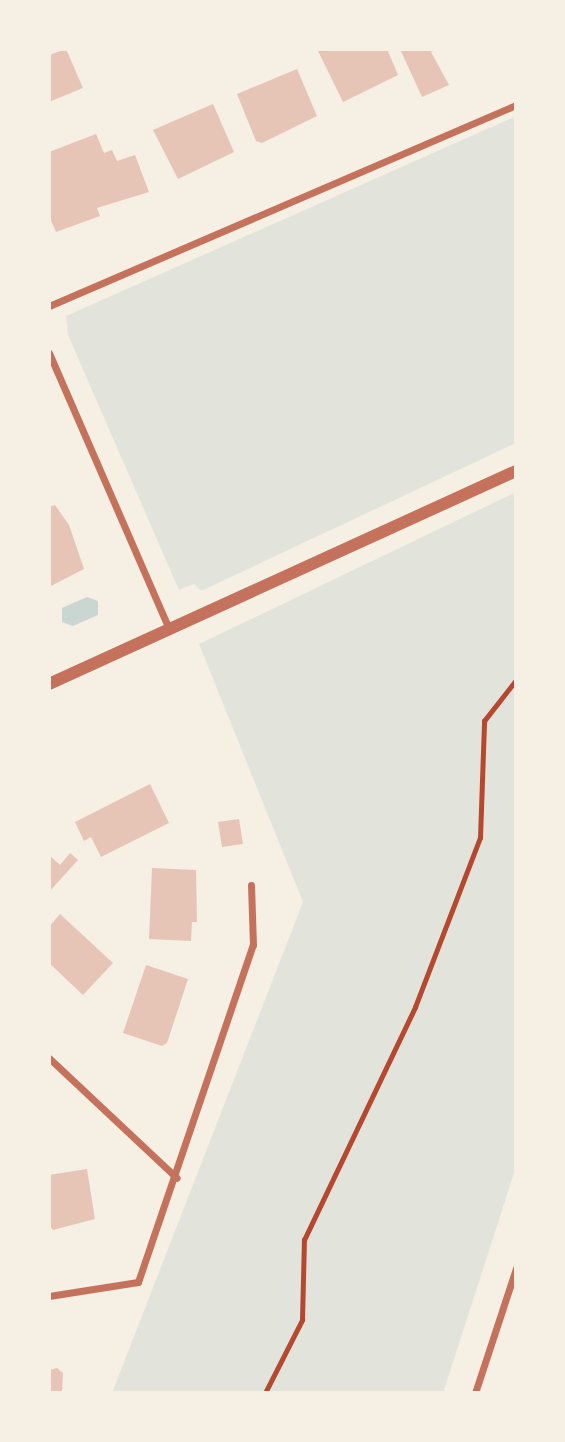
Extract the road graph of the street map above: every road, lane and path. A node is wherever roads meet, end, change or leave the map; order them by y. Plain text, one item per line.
1 (516, 105) edge
2 (49, 306) edge
3 (49, 353) edge
4 (516, 471) edge
5 (168, 627) junction
6 (516, 680) edge
7 (49, 684) edge
8 (251, 886) dead end
9 (49, 1058) edge
10 (177, 1178) junction
11 (516, 1268) edge
12 (49, 1296) edge
13 (265, 1393) edge
14 (475, 1393) edge

1 - 2 street
3 - 5 street
4 - 5 street
5 - 7 street
6 - 13 path
8 - 10 street
9 - 10 street
10 - 12 street
11 - 14 street

